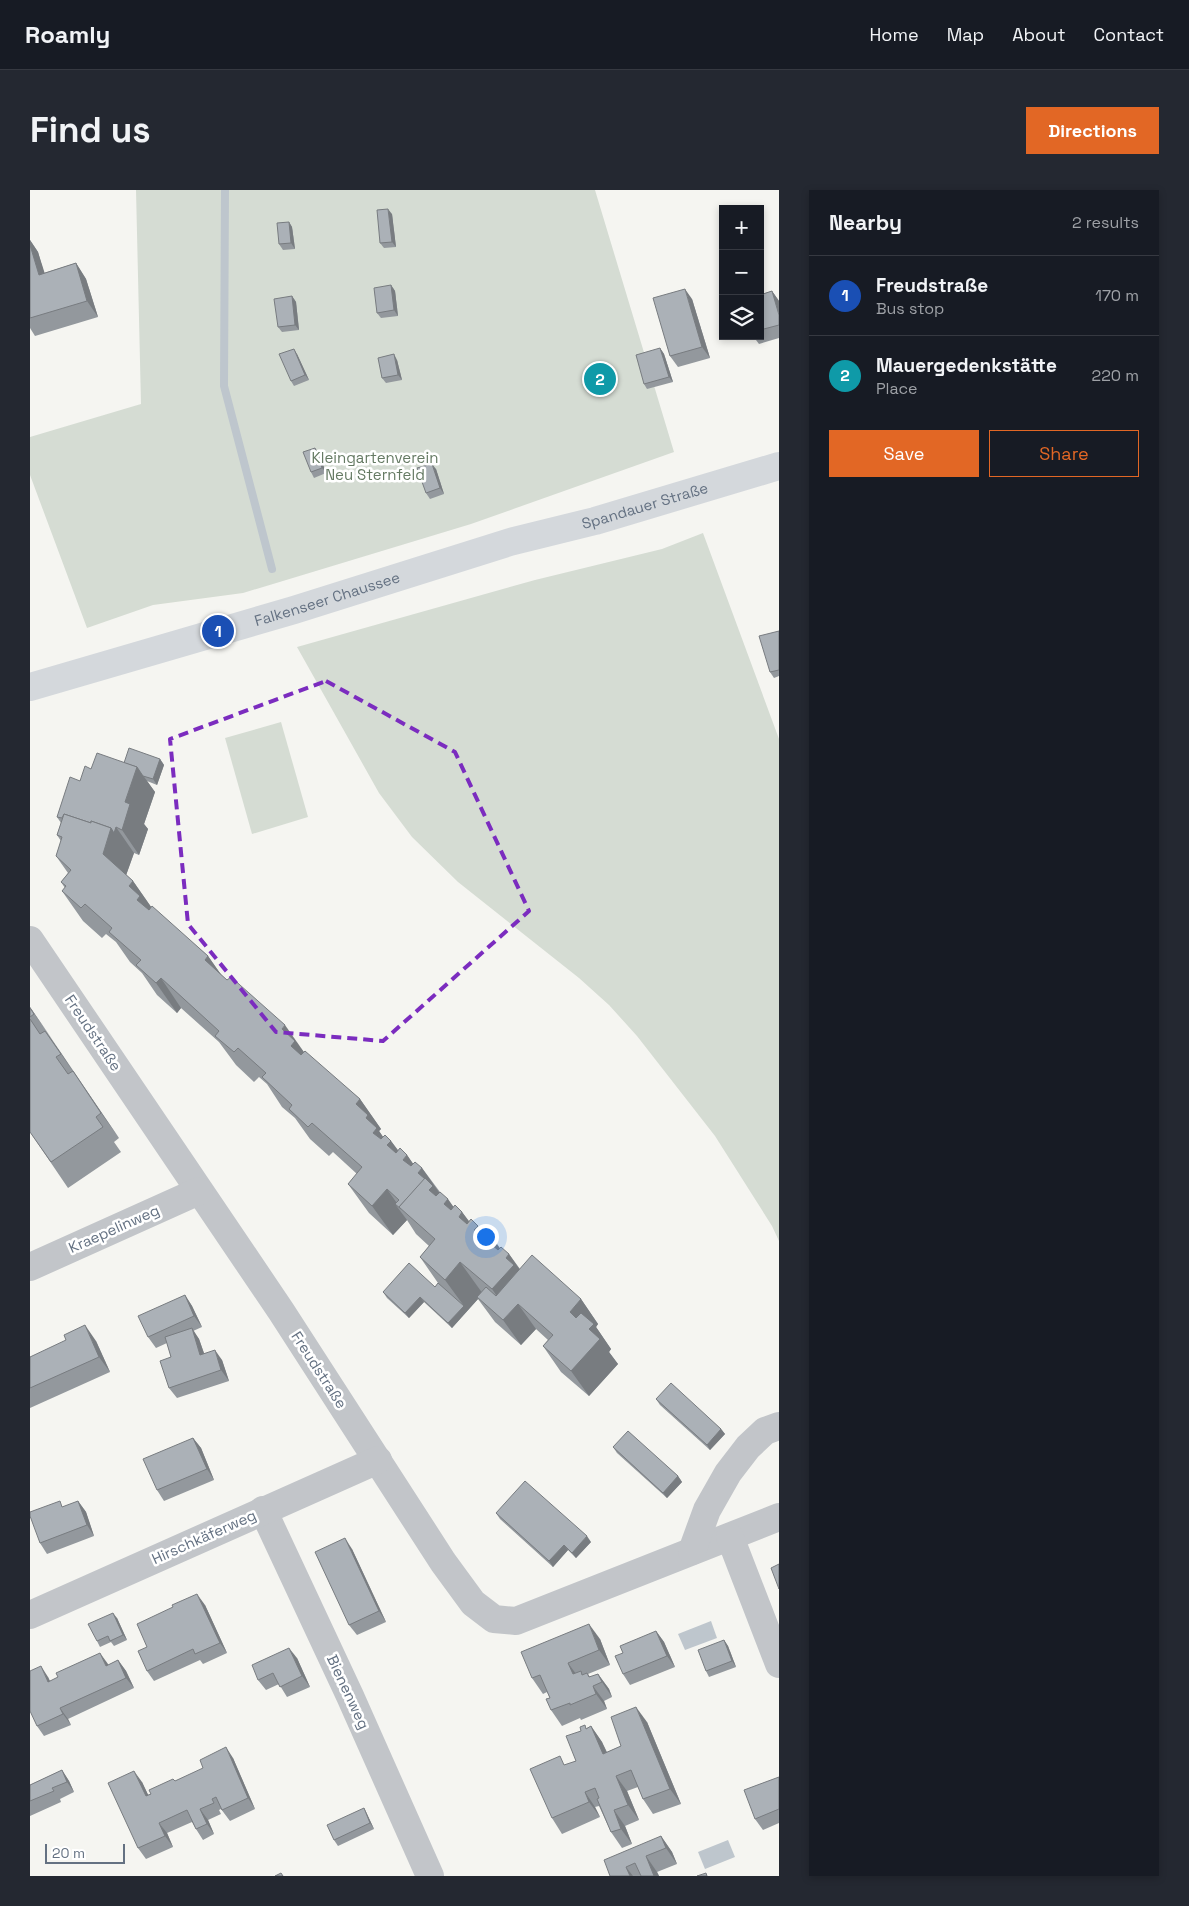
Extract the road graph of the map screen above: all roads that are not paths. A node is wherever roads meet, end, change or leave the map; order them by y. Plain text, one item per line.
1 (779, 466) edge
2 (510, 542) joint
3 (30, 688) edge
4 (30, 940) edge
5 (199, 1191) junction
6 (30, 1267) edge
7 (779, 1426) edge
8 (378, 1460) junction
9 (263, 1510) junction
10 (779, 1517) edge
11 (730, 1537) junction
12 (692, 1551) junction
13 (30, 1615) edge
14 (779, 1664) edge
15 (430, 1876) edge

1 - 2 main road, Spandauer Straße
2 - 3 main road, Falkenseer Chaussee
4 - 5 street, Freudstraße
5 - 6 street, Kraepelinweg
5 - 8 street, Freudstraße
7 - 12 street
8 - 9 street, Hirschkäferweg
8 - 12 street, Freudstraße
9 - 13 street, Hirschkäferweg
9 - 15 street, Bienenweg
10 - 11 street, Freudstraße
11 - 12 street, Freudstraße
11 - 14 street

